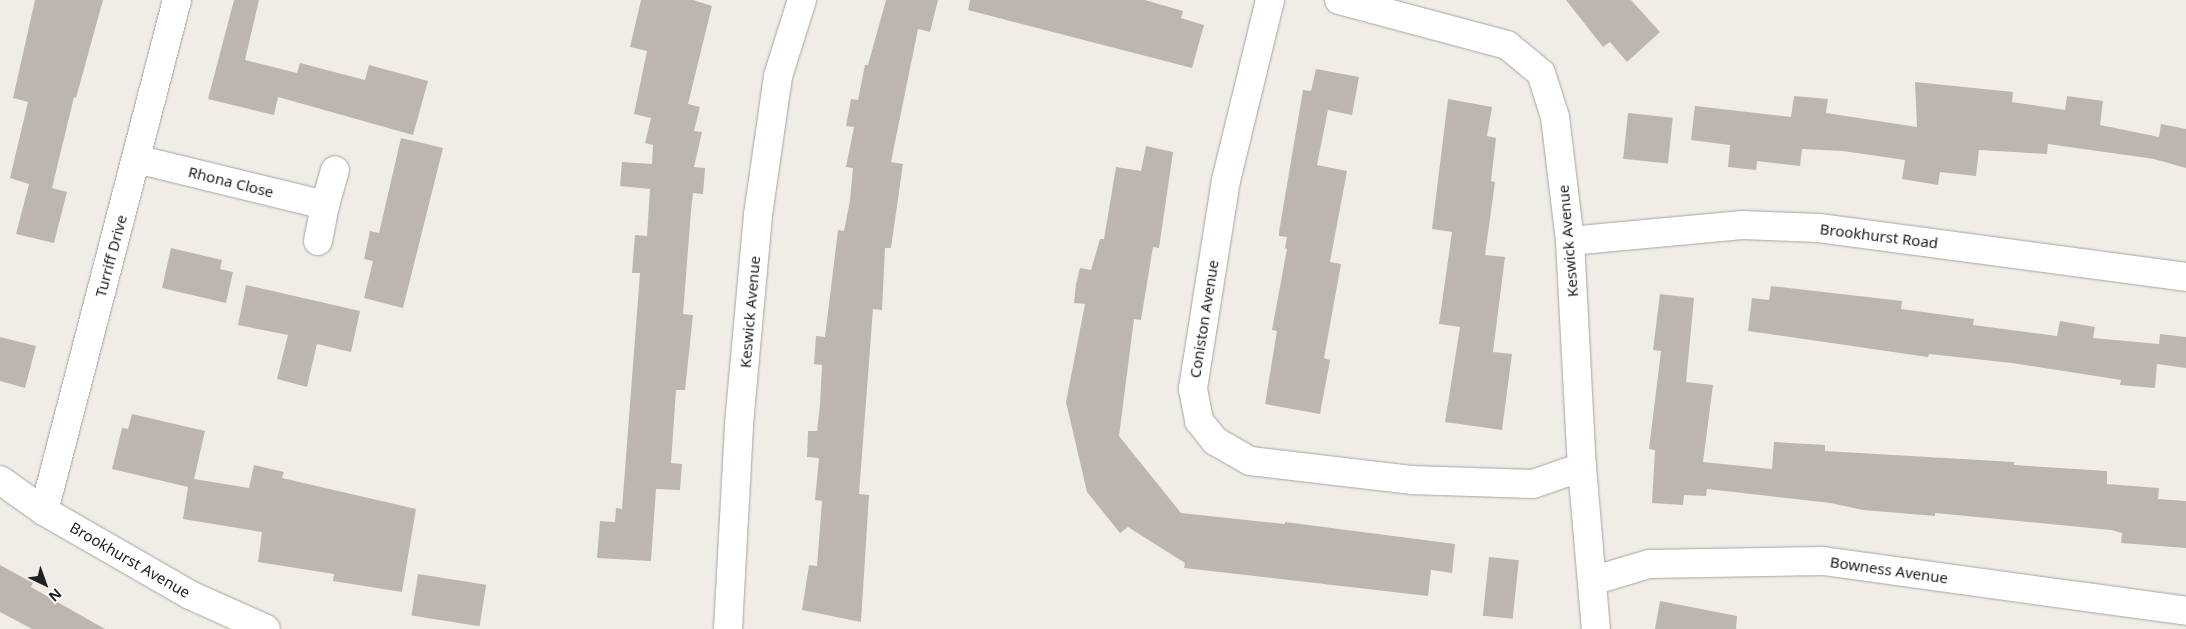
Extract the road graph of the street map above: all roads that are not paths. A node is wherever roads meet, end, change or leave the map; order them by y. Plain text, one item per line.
1 (177, 0) edge
2 (802, 0) edge
3 (1270, 0) edge
4 (1339, 0) edge
5 (136, 159) junction
6 (336, 170) dead end
7 (325, 205) junction
8 (318, 241) dead end
9 (1570, 241) junction
10 (2186, 277) edge
11 (1582, 467) junction
12 (0, 480) edge
13 (44, 511) junction
14 (1592, 581) junction
15 (2186, 611) edge
16 (266, 629) edge
17 (728, 629) edge
18 (1596, 629) edge

1 - 5 street, Turriff Drive
2 - 17 street, Keswick Avenue
3 - 11 street, Coniston Avenue
4 - 9 street, Keswick Avenue
5 - 7 street, Rhona Close
5 - 13 street, Turriff Drive
6 - 7 street
7 - 8 street
9 - 10 street, Brookhurst Road
9 - 11 street, Keswick Avenue
11 - 14 street, Keswick Avenue
12 - 13 street, Brookhurst Avenue
13 - 16 street, Brookhurst Avenue
14 - 15 street, Bowness Avenue
14 - 18 street, Keswick Avenue

